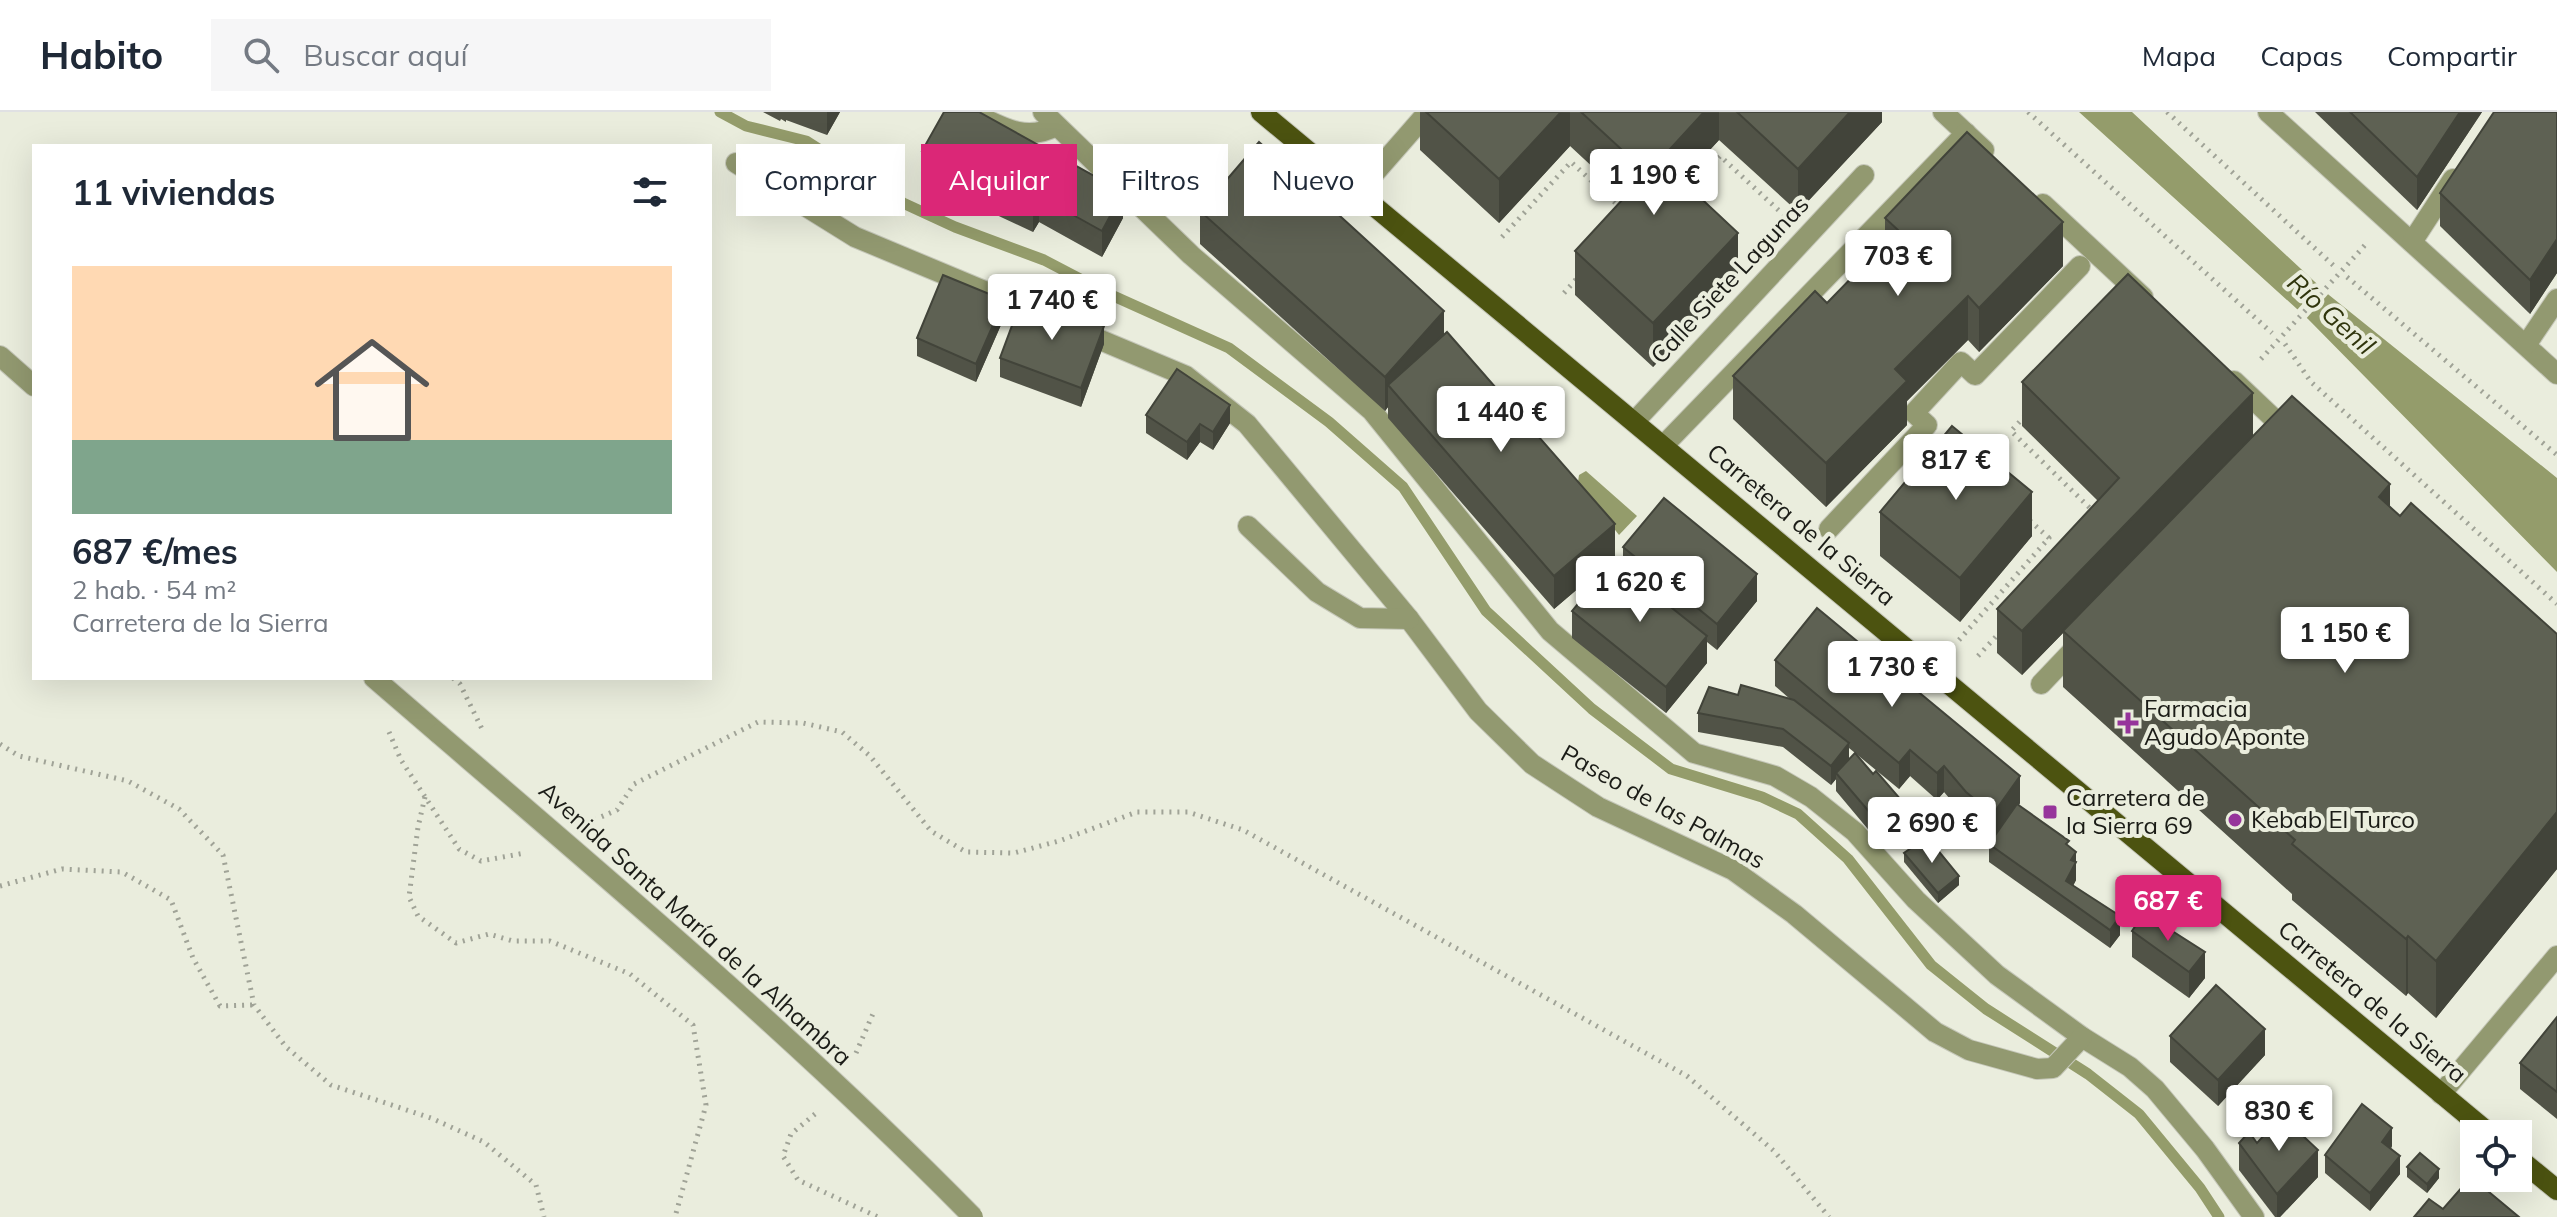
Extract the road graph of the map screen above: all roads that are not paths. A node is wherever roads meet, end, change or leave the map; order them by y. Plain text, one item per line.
1 (971, 112) edge
2 (1261, 112) edge
3 (1428, 112) edge
4 (1943, 112) edge
5 (2268, 112) edge
6 (1050, 119) edge
7 (1966, 133) junction
8 (1300, 144) edge
9 (2465, 160) edge
10 (1383, 163) edge
11 (1999, 164) edge
12 (1864, 175) dead end
13 (2033, 194) edge
14 (1383, 213) edge
15 (821, 216) edge
16 (2412, 242) junction
17 (2080, 266) dead end
18 (2557, 299) edge
19 (2154, 306) edge
20 (2526, 345) junction
21 (0, 356) edge
22 (2223, 371) edge
23 (2557, 374) edge
24 (32, 384) edge
25 (1635, 421) junction
26 (1664, 445) junction
27 (2305, 447) edge
28 (1248, 526) dead end
29 (1829, 529) dead end
30 (1409, 619) junction
31 (2092, 631) edge
32 (378, 681) edge
33 (2041, 684) dead end
34 (2557, 956) edge
35 (2076, 1044) junction
36 (2441, 1094) junction
37 (2473, 1120) edge
38 (2532, 1166) edge
39 (2553, 1179) edge
40 (973, 1217) edge
41 (2254, 1217) edge

1 - 6 street
2 - 8 main road, Carretera de la Sierra
3 - 10 street
4 - 7 street
5 - 16 street
6 - 35 street
7 - 11 street
7 - 26 street
9 - 16 street
12 - 25 street, Calle Siete Lagunas
13 - 19 street
14 - 25 main road, Carretera de la Sierra
15 - 30 street, Paseo de las Palmas
16 - 20 street
17 - 29 street
18 - 20 street
20 - 23 street
21 - 24 street
22 - 27 street
25 - 26 main road, Carretera de la Sierra
26 - 36 main road, Carretera de la Sierra
28 - 30 street
30 - 35 street, Paseo de las Palmas
31 - 33 street
32 - 40 street, Avenida Santa María de la Alhambra, bridge
34 - 36 street
35 - 41 street
36 - 37 main road, Carretera de la Sierra
38 - 39 main road

